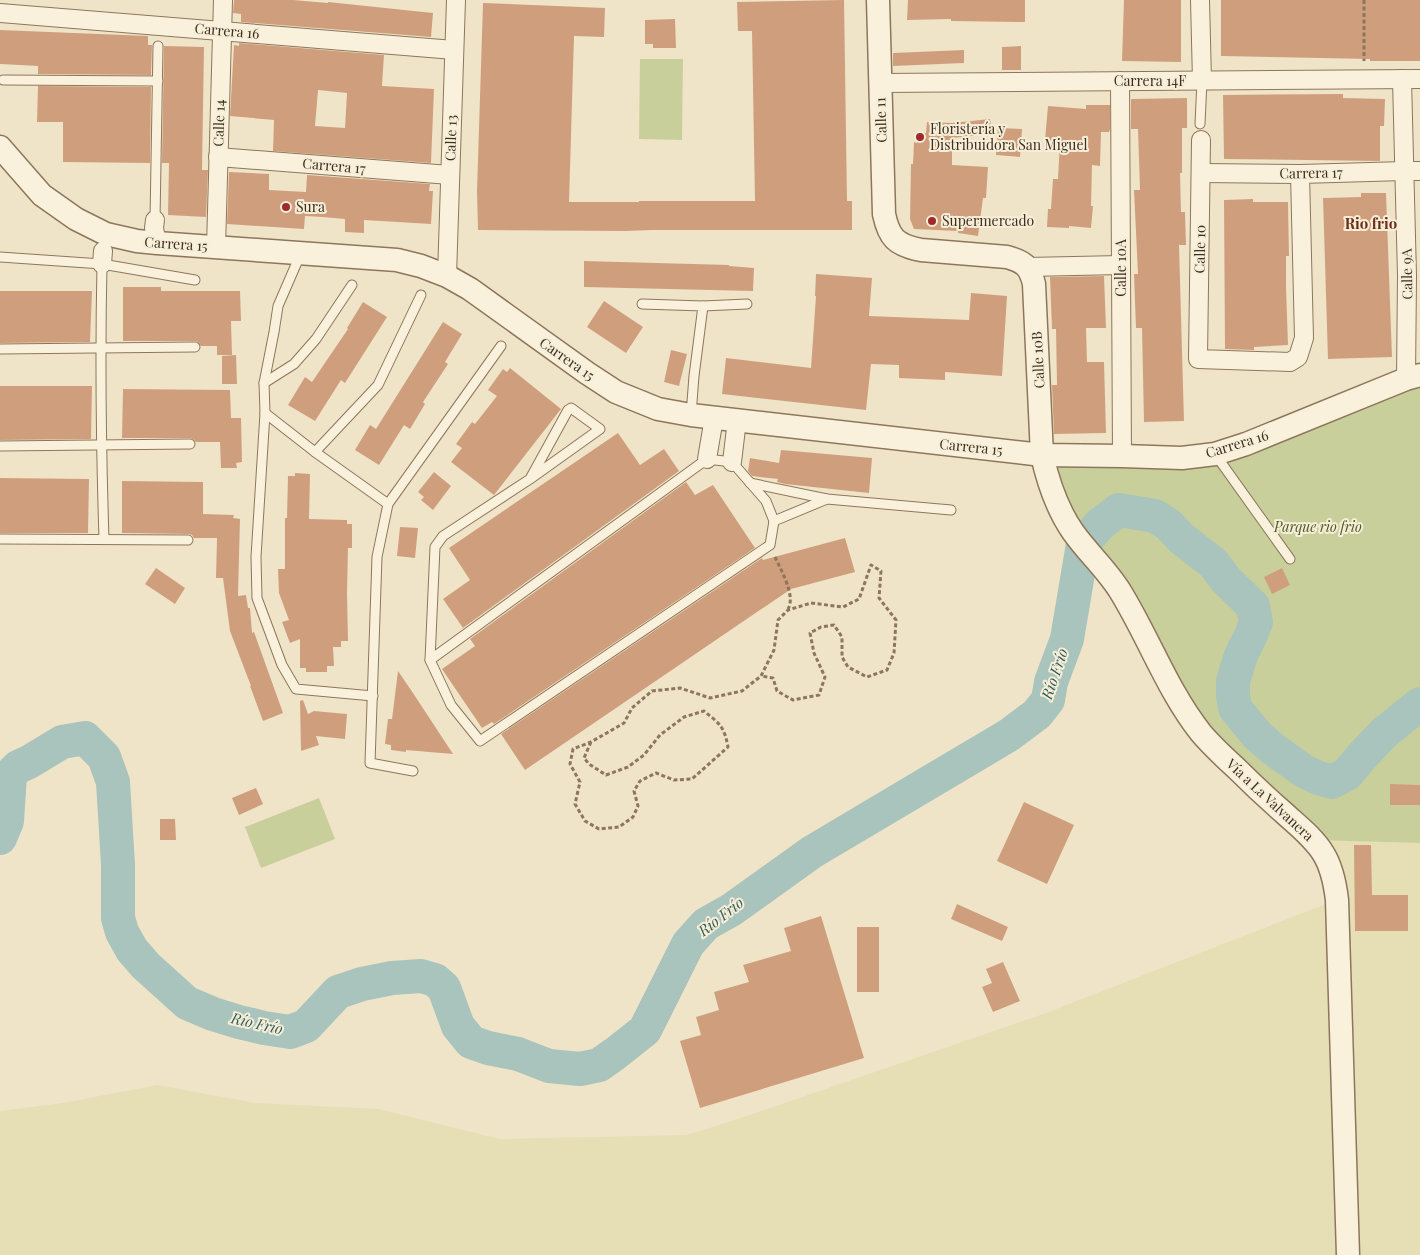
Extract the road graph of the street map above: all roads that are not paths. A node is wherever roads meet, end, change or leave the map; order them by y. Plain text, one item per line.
1 (223, 0) edge
2 (456, 0) edge
3 (878, 0) edge
4 (1200, 0) edge
5 (0, 13) edge
6 (222, 30) junction
7 (158, 46) dead end
8 (454, 50) junction
9 (1402, 79) junction
10 (1420, 79) edge
11 (3, 80) dead end
12 (1202, 80) junction
13 (158, 81) junction
14 (1120, 81) junction
15 (880, 83) junction
16 (1201, 132) joint
17 (0, 147) edge
18 (218, 157) junction
19 (1413, 171) edge
20 (1201, 173) junction
21 (1300, 174) junction
22 (450, 176) junction
23 (155, 220) joint
24 (157, 243) junction
25 (216, 247) junction
26 (104, 250) junction
27 (301, 253) junction
28 (0, 257) edge
29 (1121, 265) junction
30 (1027, 267) junction
31 (447, 276) junction
32 (1414, 276) edge
33 (194, 280) dead end
34 (352, 285) dead end
35 (421, 295) dead end
36 (642, 304) dead end
37 (747, 304) dead end
38 (703, 306) junction
39 (500, 346) dead end
40 (195, 347) dead end
41 (100, 348) junction
42 (0, 349) edge
43 (1413, 377) edge
44 (264, 383) junction
45 (265, 414) junction
46 (691, 415) junction
47 (714, 418) junction
48 (738, 420) junction
49 (190, 444) dead end
50 (0, 446) edge
51 (101, 446) junction
52 (316, 452) junction
53 (1215, 454) junction
54 (1042, 455) junction
55 (1122, 456) junction
56 (707, 459) junction
57 (732, 462) junction
58 (530, 479) junction
59 (750, 483) junction
60 (826, 499) junction
61 (388, 504) junction
62 (951, 510) dead end
63 (774, 520) junction
64 (0, 539) edge
65 (104, 539) junction
66 (188, 540) dead end
67 (1290, 559) dead end
68 (430, 660) junction
69 (372, 696) junction
70 (413, 771) dead end
71 (1348, 1255) edge

1 - 6 street, Calle 14
2 - 8 street, Calle 13
3 - 15 street, Calle 11
4 - 12 street
5 - 6 street, Carrera 16
6 - 8 street, Carrera 16
6 - 18 street, Calle 14
7 - 13 lane
8 - 22 street, Calle 13
9 - 10 street, Carrera 14F
9 - 12 street, Carrera 14F
9 - 19 street, Calle 9A
11 - 13 lane
12 - 14 street, Carrera 14F
12 - 16 lane
13 - 23 lane
14 - 15 street, Carrera 14F
14 - 29 street, Calle 10A
15 - 30 street, Calle 11
16 - 20 street, Calle 10
17 - 26 street, Carrera 15
18 - 22 street, Carrera 17
18 - 25 street, Calle 14
19 - 21 street, Carrera 17
19 - 32 street, Calle 9A
20 - 21 street, Carrera 17
20 - 21 street, Calle 10
22 - 31 street, Calle 13
23 - 24 street
24 - 25 street, Carrera 15
24 - 26 street, Carrera 15
25 - 27 street, Carrera 15
26 - 28 lane
26 - 33 lane
26 - 41 lane
27 - 31 street, Carrera 15
27 - 44 lane
29 - 30 street
29 - 55 street, Calle 10A
30 - 54 street, Calle 10B
31 - 46 street, Carrera 15
32 - 43 street, Calle 9A
34 - 44 lane
35 - 52 lane
36 - 38 lane
37 - 38 lane
38 - 46 lane
39 - 61 lane
40 - 41 lane
41 - 42 lane
41 - 51 lane
43 - 53 street, Carrera 16
44 - 45 lane
45 - 52 lane
45 - 69 lane
46 - 47 street, Carrera 15
47 - 48 street, Carrera 15
47 - 56 street
48 - 54 street, Carrera 15
48 - 57 street
49 - 51 lane
50 - 51 lane
51 - 65 lane
52 - 61 lane
53 - 55 street, Carrera 16
53 - 67 lane
54 - 55 street, Carrera 16
54 - 71 street, Vía a La Valvanera
56 - 57 lane
56 - 68 lane
57 - 59 lane
58 - 58 lane
58 - 68 lane
59 - 60 lane
59 - 63 lane
60 - 62 lane
60 - 63 lane
61 - 69 lane
63 - 68 lane
64 - 65 lane
65 - 66 lane
69 - 70 lane

